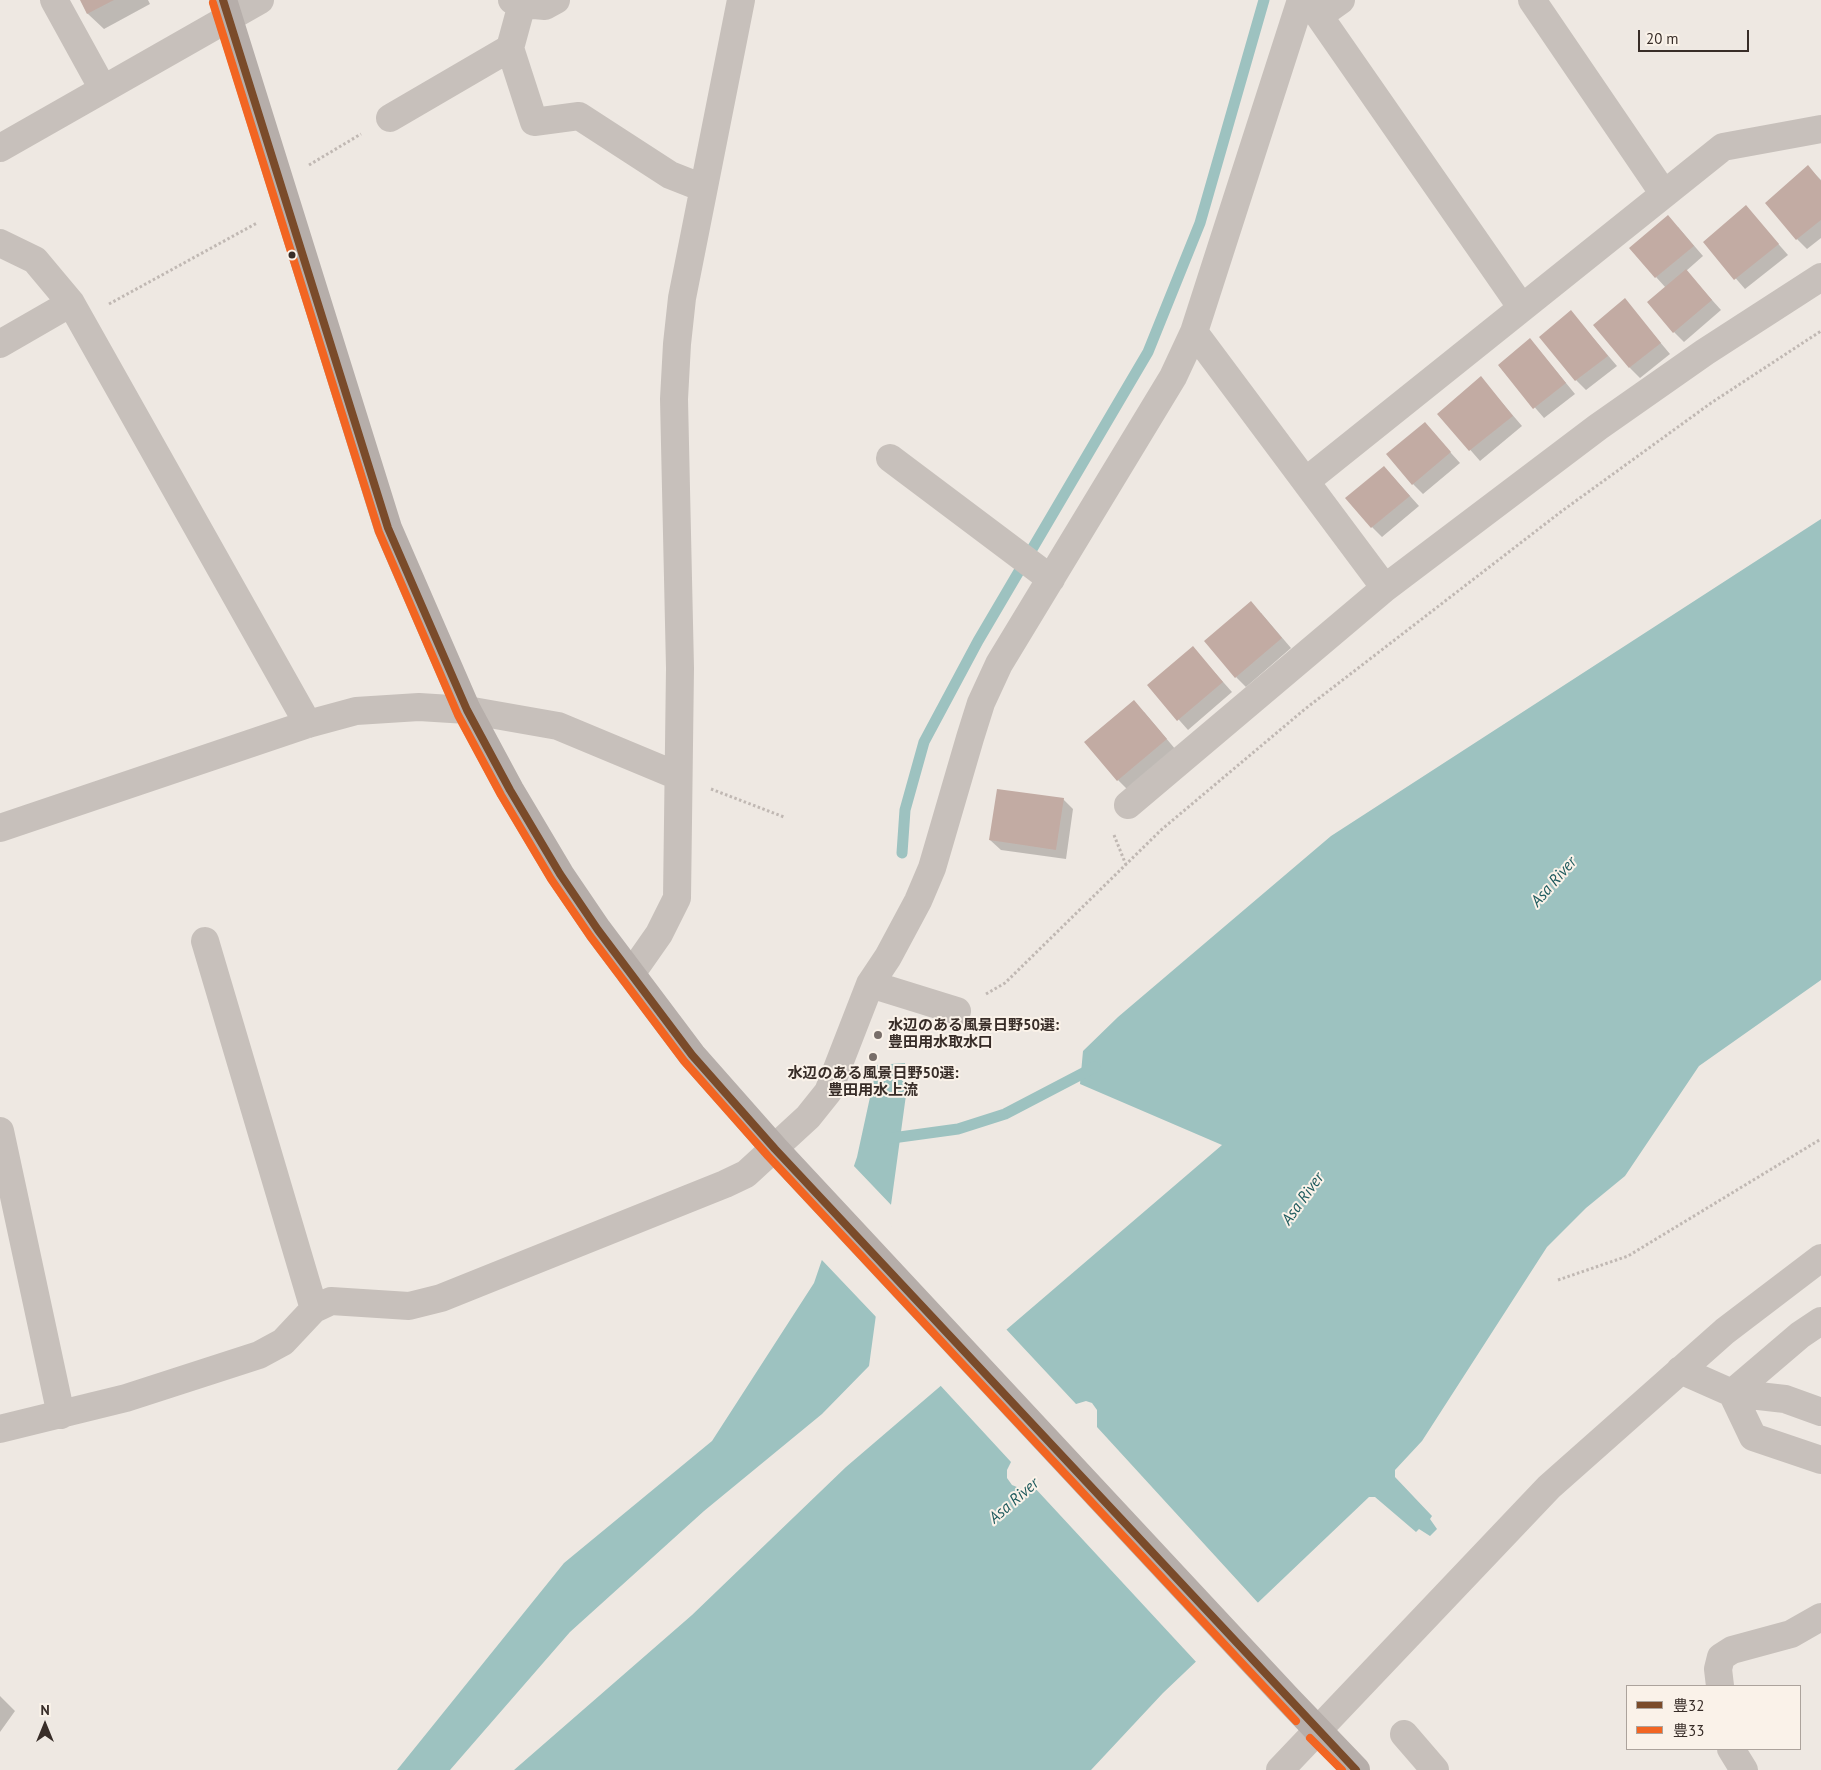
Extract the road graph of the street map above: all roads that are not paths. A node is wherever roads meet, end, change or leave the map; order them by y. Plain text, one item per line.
1 (54, 0) edge
2 (260, 0) edge
3 (556, 0) edge
4 (741, 0) edge
5 (1532, 0) edge
6 (517, 2) edge
7 (1317, 4) edge
8 (225, 9) edge
9 (510, 48) junction
10 (103, 89) junction
11 (390, 118) road end
12 (1821, 129) edge
13 (0, 148) edge
14 (703, 188) junction
15 (1664, 194) junction
16 (0, 243) edge
17 (1821, 277) edge
18 (1522, 308) junction
19 (76, 312) junction
20 (1194, 332) junction
21 (0, 344) edge
22 (890, 458) dead end
23 (1306, 482) junction
24 (1046, 574) junction
25 (1385, 588) junction
26 (467, 710) junction
27 (308, 724) junction
28 (678, 776) junction
29 (1128, 805) dead end
30 (0, 828) edge
31 (205, 941) dead end
32 (630, 974) junction
33 (870, 984) junction
34 (957, 1011) road end
35 (0, 1131) edge
36 (776, 1149) junction
37 (1821, 1258) edge
38 (314, 1309) junction
39 (1821, 1322) edge
40 (1680, 1370) junction
41 (1732, 1393) junction
42 (1821, 1412) edge
43 (61, 1415) junction
44 (0, 1429) edge
45 (1821, 1460) edge
46 (1821, 1616) edge
47 (1720, 1685) edge
48 (1310, 1722) junction
49 (1404, 1734) dead end
50 (1733, 1750) edge
51 (1354, 1768) edge
52 (1280, 1770) edge
53 (1435, 1770) edge
54 (1744, 1770) edge

1 - 10 street
2 - 8 street
3 - 6 street
4 - 14 street
5 - 15 street
6 - 9 street
7 - 18 street
7 - 20 street
8 - 10 street
8 - 26 main road
9 - 11 street
9 - 14 street
10 - 13 street
12 - 15 street
14 - 28 street
15 - 18 street
16 - 19 street
17 - 25 street
18 - 23 street
19 - 21 street
19 - 27 street
20 - 23 street
20 - 24 street
22 - 24 street
23 - 25 street
24 - 33 street
25 - 29 street
26 - 27 street
26 - 28 street
26 - 32 main road
27 - 30 street
28 - 32 street
31 - 38 street
32 - 36 main road
33 - 34 street
33 - 36 street
35 - 43 street
36 - 38 street
36 - 48 main road
37 - 40 street
38 - 43 street
39 - 41 street
40 - 41 street
40 - 48 street
41 - 42 street
41 - 45 street
43 - 44 street
46 - 47 street
48 - 51 main road
48 - 52 street
49 - 53 street
50 - 54 street

